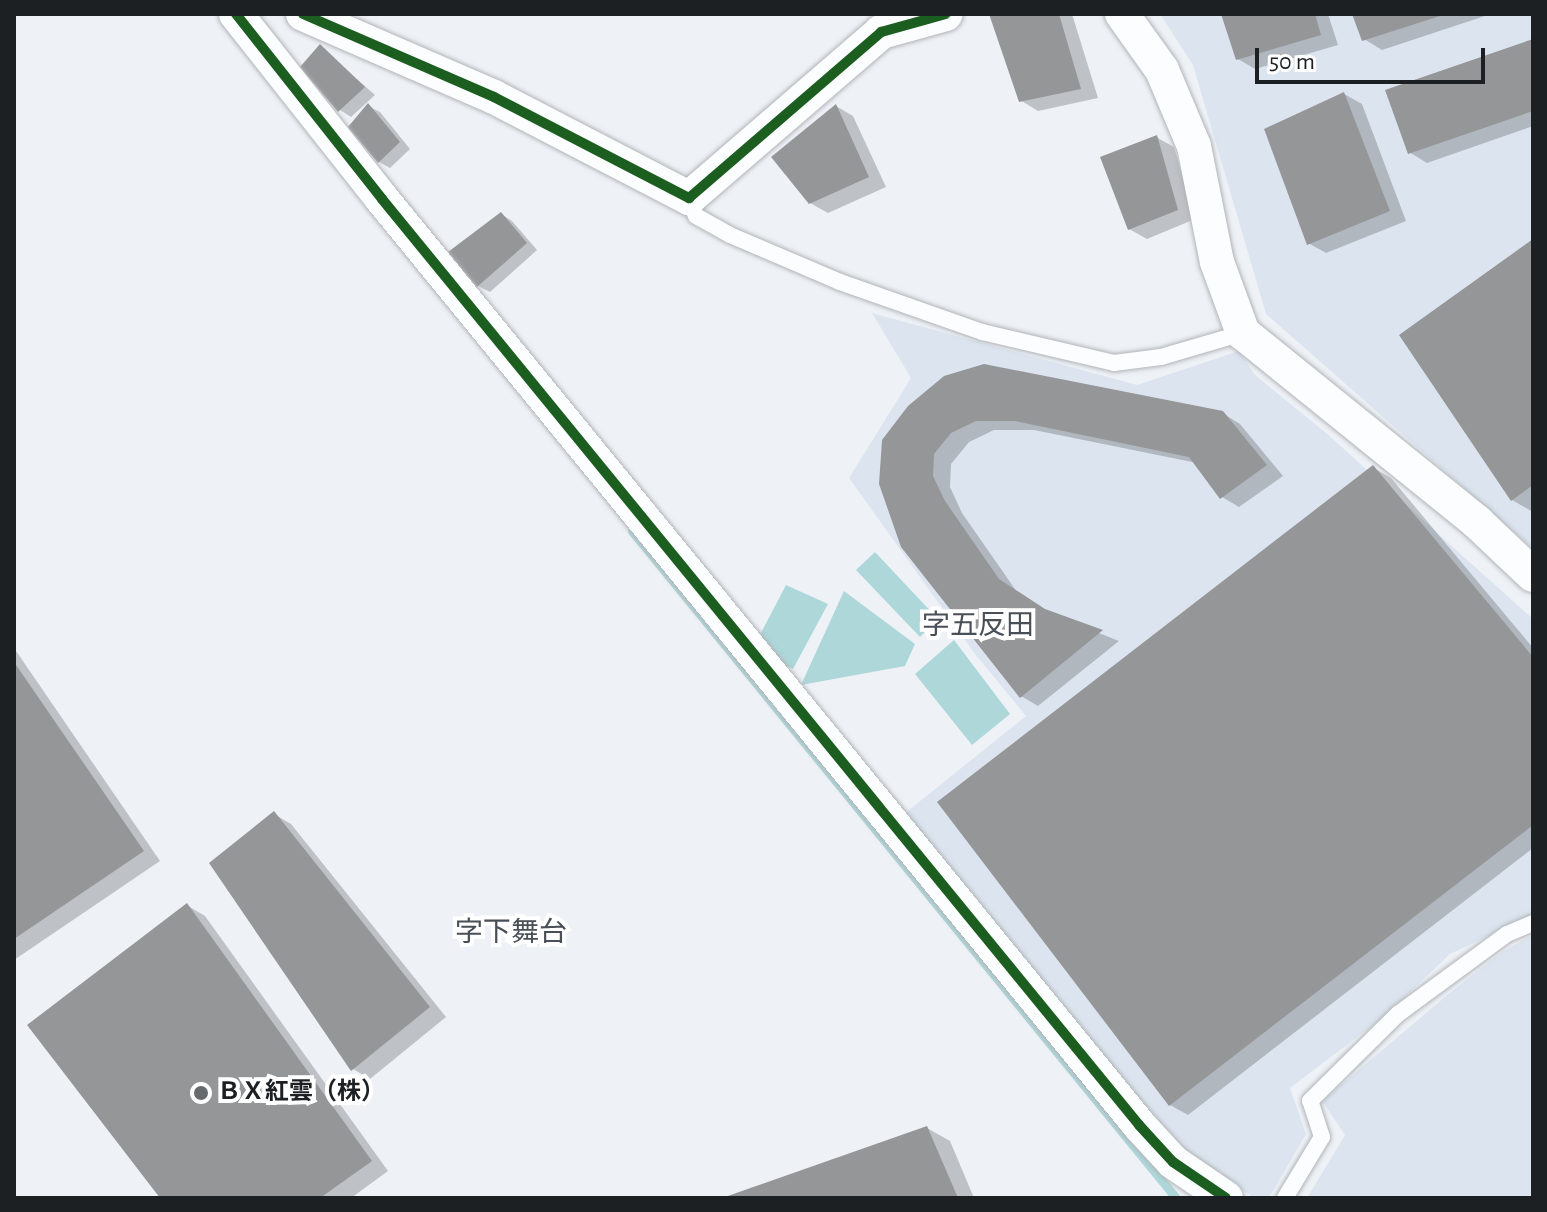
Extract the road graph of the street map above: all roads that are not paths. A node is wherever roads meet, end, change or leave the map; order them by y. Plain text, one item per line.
1 (236, 14) edge
2 (303, 14) edge
3 (946, 14) edge
4 (1122, 14) edge
5 (689, 198) junction
6 (1243, 333) junction
7 (1533, 575) edge
8 (1533, 923) edge
9 (1226, 1198) edge
10 (1285, 1198) edge

1 - 9 street
2 - 5 street
3 - 5 street
4 - 6 street
5 - 6 lane
6 - 7 street
8 - 10 lane

